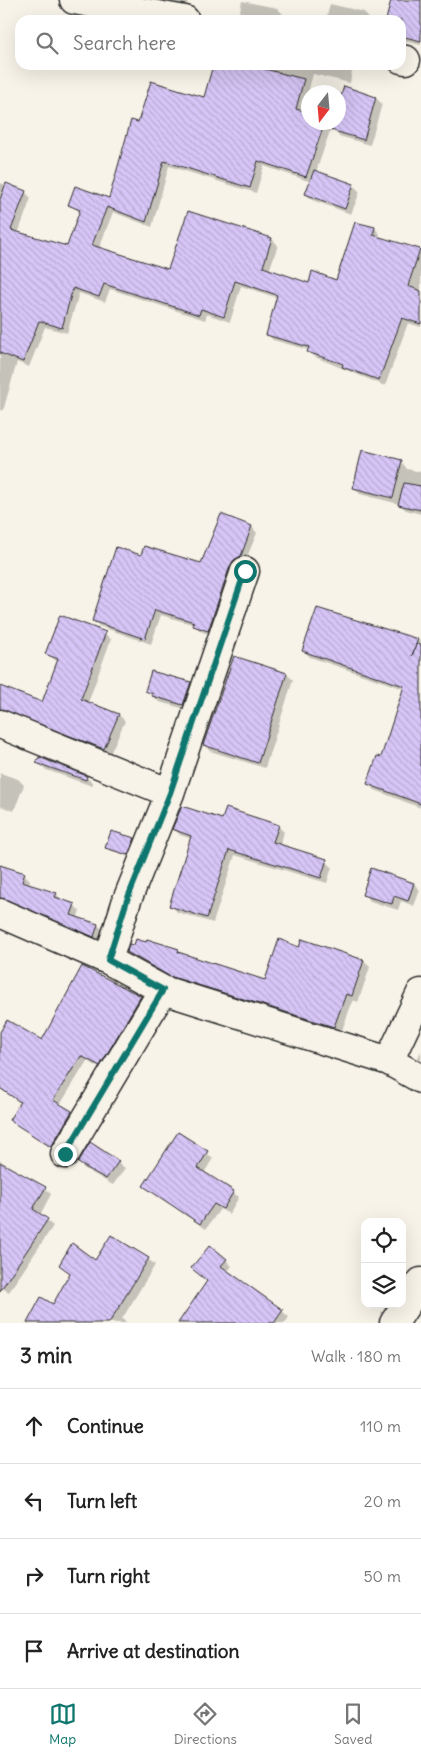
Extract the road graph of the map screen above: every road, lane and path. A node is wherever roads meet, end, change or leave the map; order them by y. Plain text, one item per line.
1 (74, 0) edge
2 (156, 15) edge
3 (245, 571) dead end
4 (0, 724) edge
5 (170, 793) junction
6 (0, 912) edge
7 (108, 960) junction
8 (163, 990) junction
9 (421, 993) edge
10 (389, 1061) junction
11 (421, 1078) edge
12 (65, 1154) dead end
13 (421, 1282) edge
14 (394, 1323) edge

1 - 2 street
3 - 5 street
4 - 5 street
5 - 7 street
6 - 7 street
7 - 8 street
8 - 10 street
8 - 12 street
9 - 10 street
10 - 11 street
13 - 14 street

